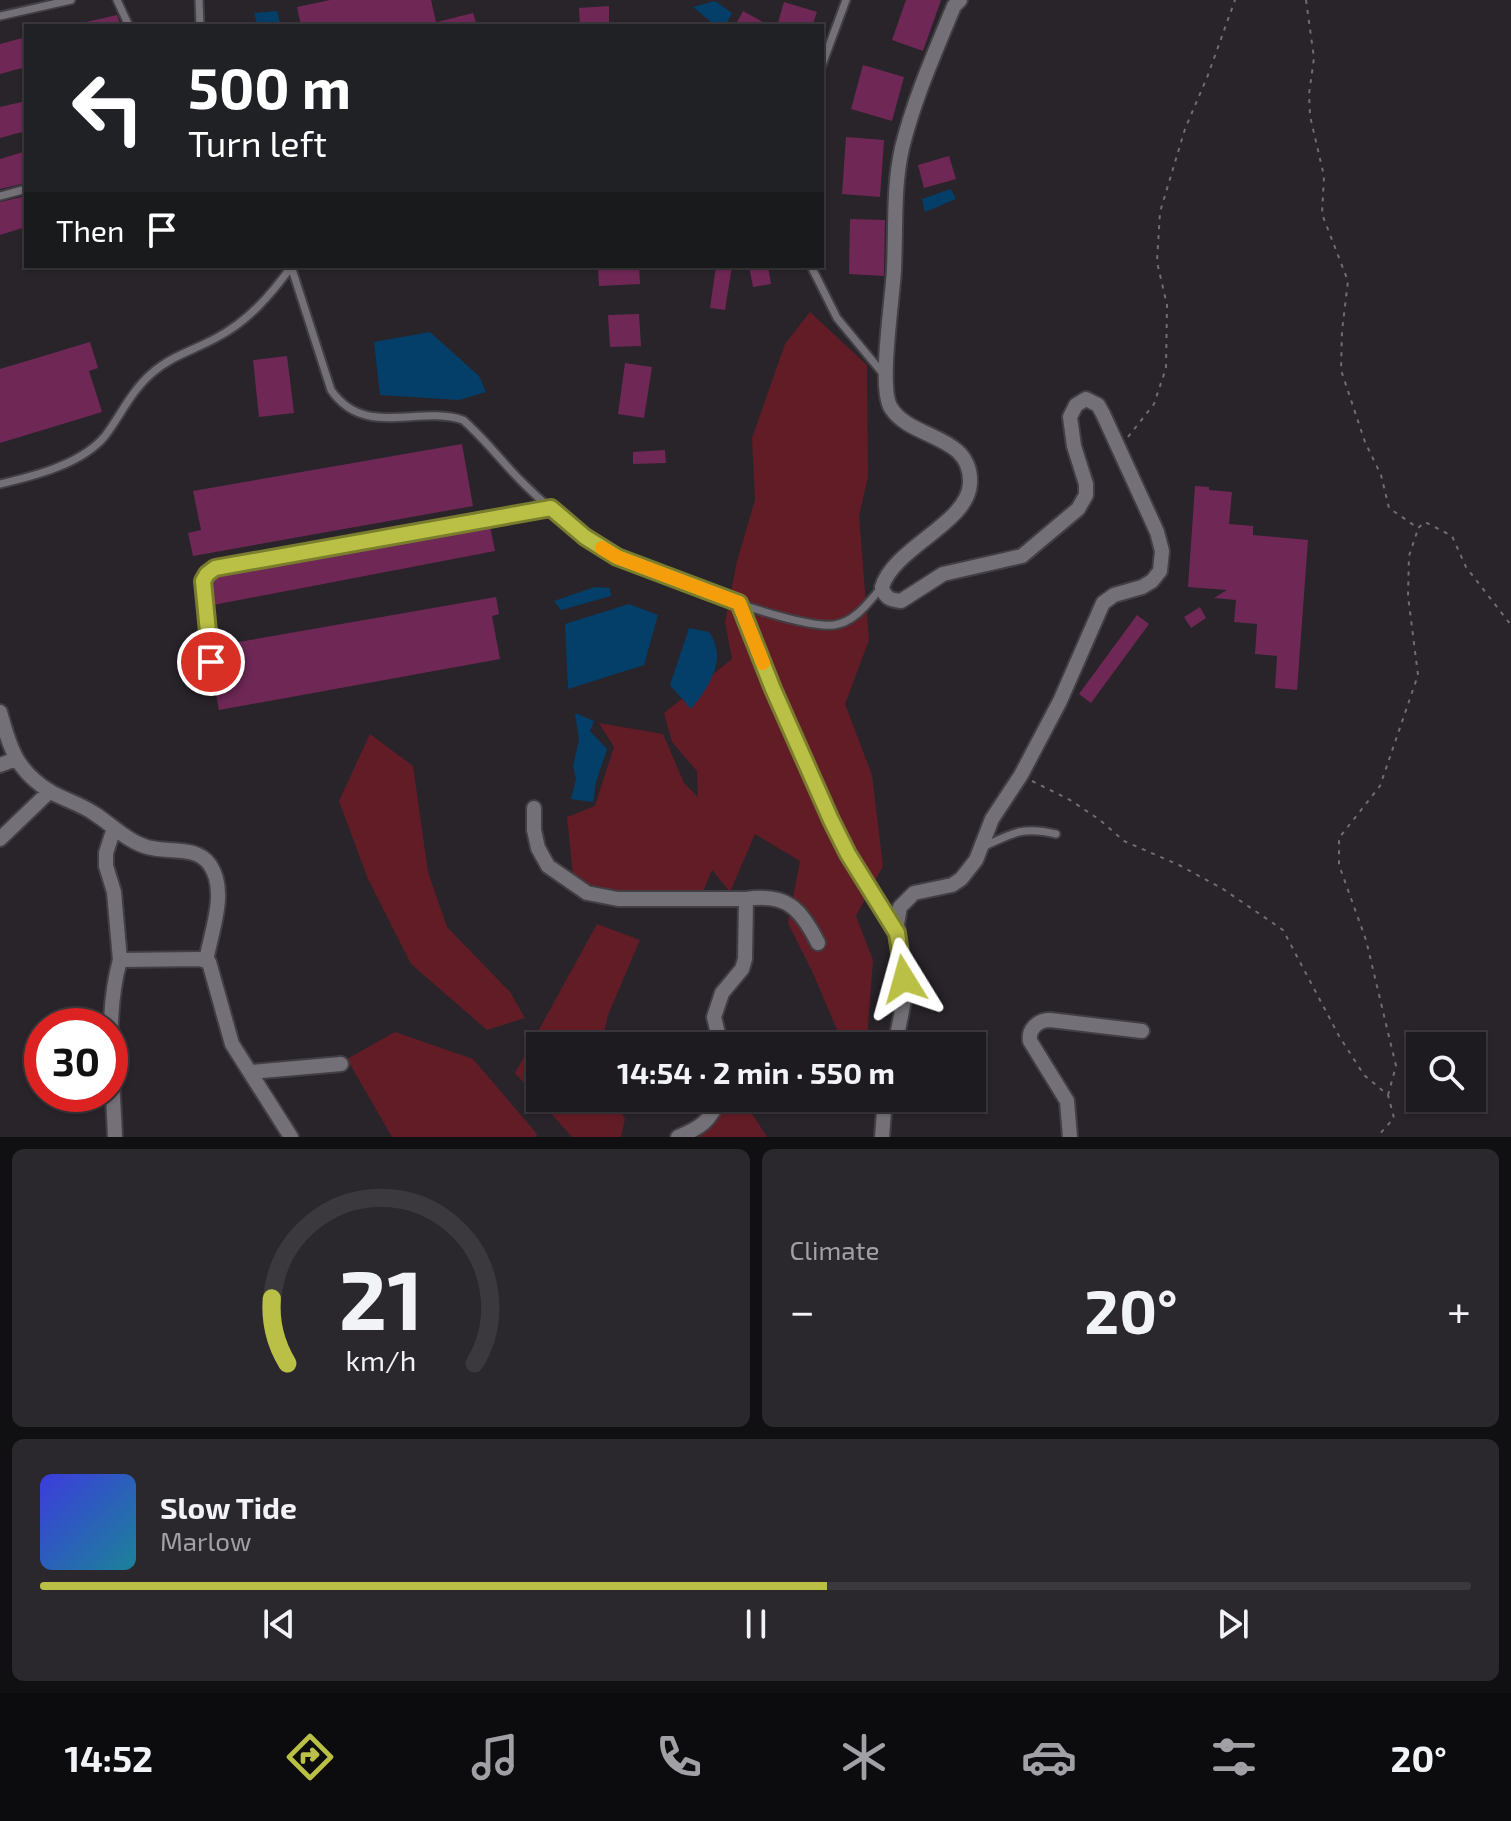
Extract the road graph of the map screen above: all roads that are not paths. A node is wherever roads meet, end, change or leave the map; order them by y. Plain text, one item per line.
1 (71, 0) edge
2 (117, 0) edge
3 (199, 0) edge
4 (846, 0) edge
5 (957, 2) edge
6 (0, 16) edge
7 (128, 24) edge
8 (200, 24) edge
9 (824, 60) edge
10 (24, 190) edge
11 (0, 196) edge
12 (290, 268) edge
13 (291, 268) edge
14 (812, 268) edge
15 (886, 378) junction
16 (0, 484) edge
17 (551, 508) junction
18 (882, 587) junction
19 (739, 603) junction
20 (211, 662) dead end
21 (0, 712) edge
22 (16, 759) junction
23 (0, 765) edge
24 (50, 791) junction
25 (534, 808) dead end
26 (114, 828) junction
27 (1056, 834) dead end
28 (0, 839) edge
29 (982, 847) junction
30 (746, 899) junction
31 (897, 933) junction
32 (818, 943) dead end
33 (120, 960) junction
34 (206, 961) junction
35 (1142, 1031) dead end
36 (718, 1032) edge
37 (898, 1032) edge
38 (341, 1064) dead end
39 (251, 1072) junction
40 (712, 1112) edge
41 (884, 1112) edge
42 (115, 1137) edge
43 (291, 1137) edge
44 (678, 1137) edge
45 (882, 1137) edge
46 (1070, 1137) edge

1 - 6 lane
2 - 7 lane
3 - 8 lane
4 - 9 lane
5 - 15 street
10 - 11 lane
12 - 16 lane
13 - 17 lane
14 - 15 lane
15 - 18 street
17 - 19 lane
17 - 20 lane
18 - 19 lane
18 - 29 street
19 - 31 lane
21 - 22 street
22 - 23 street
22 - 24 street
24 - 26 street
24 - 28 street
25 - 30 street
26 - 33 street
26 - 34 street
27 - 29 lane
29 - 31 street
30 - 32 street
30 - 36 street
31 - 37 street
33 - 34 street
33 - 42 street
34 - 39 street
35 - 46 street
38 - 39 street
39 - 43 street
40 - 44 street
41 - 45 street

